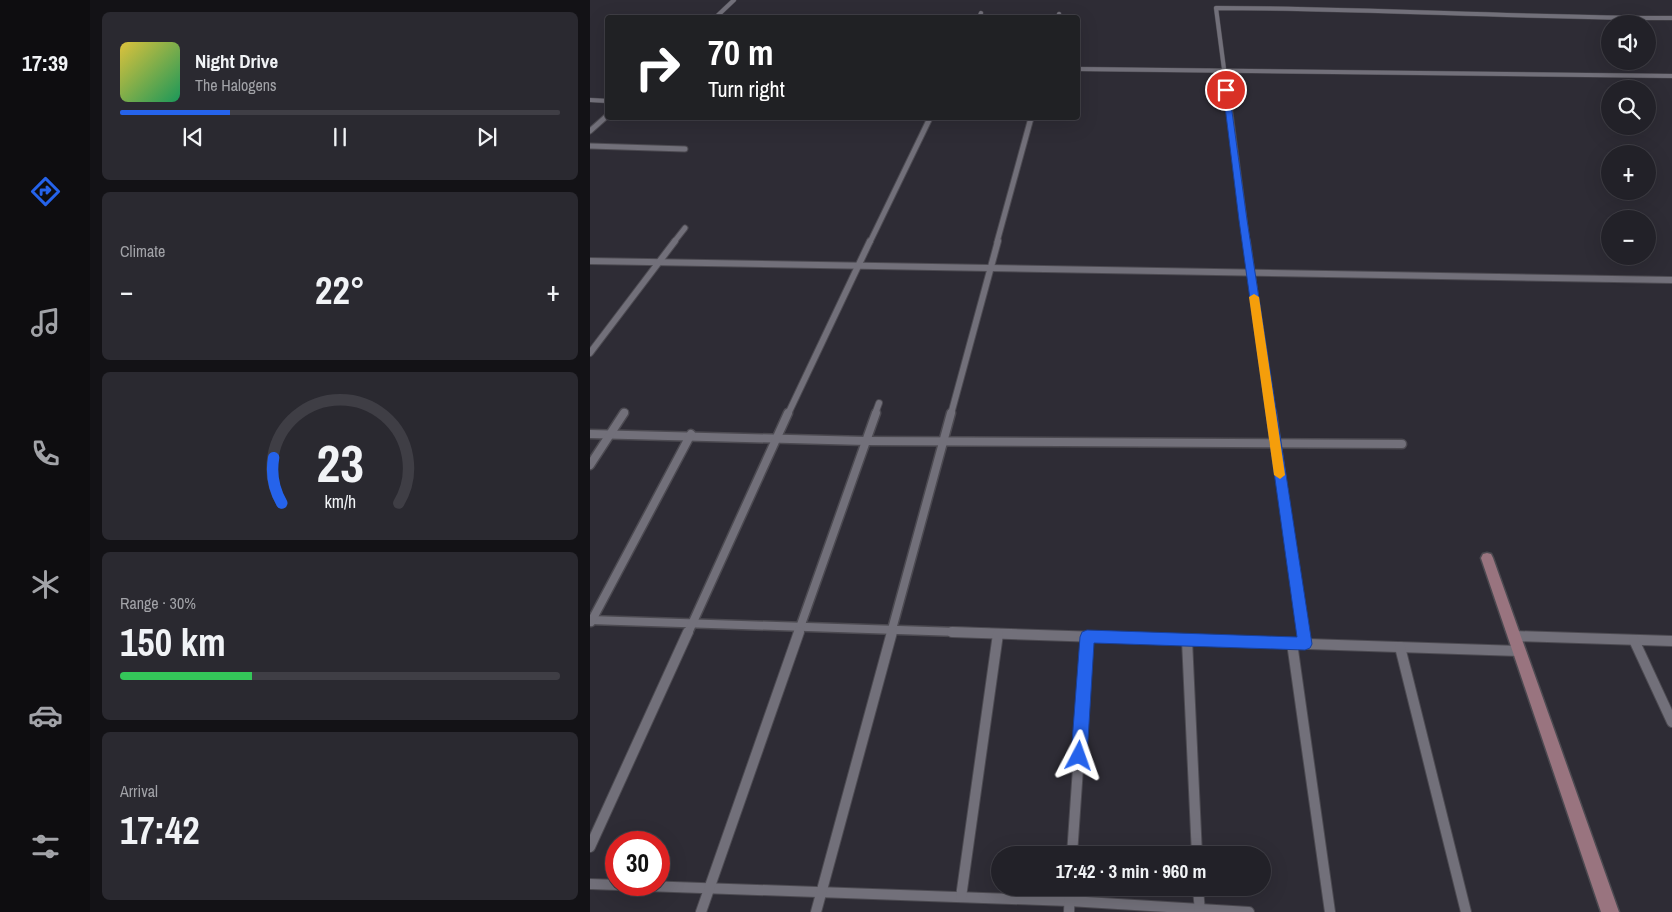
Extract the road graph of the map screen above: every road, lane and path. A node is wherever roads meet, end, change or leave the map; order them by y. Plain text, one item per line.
1 (734, 0) edge
2 (718, 15) edge
3 (1672, 18) edge
4 (1080, 69) edge
5 (1224, 71) junction
6 (1672, 76) edge
7 (590, 100) edge
8 (605, 101) edge
9 (605, 118) edge
10 (929, 120) edge
11 (1030, 120) edge
12 (590, 131) edge
13 (590, 146) edge
14 (685, 149) dead end
15 (685, 228) dead end
16 (590, 261) edge
17 (659, 262) junction
18 (858, 266) junction
19 (990, 268) junction
20 (1251, 273) junction
21 (1672, 280) edge
22 (590, 353) edge
23 (880, 402) dead end
24 (624, 412) dead end
25 (590, 434) edge
26 (610, 434) junction
27 (691, 435) junction
28 (776, 438) junction
29 (866, 441) junction
30 (943, 441) junction
31 (1275, 443) junction
32 (1402, 444) dead end
33 (590, 466) edge
34 (1487, 558) dead end
35 (591, 622) edge
36 (691, 624) junction
37 (799, 627) junction
38 (892, 630) junction
39 (998, 634) junction
40 (1514, 636) junction
41 (1087, 637) junction
42 (1187, 640) junction
43 (1634, 640) junction
44 (1672, 641) edge
45 (1292, 643) junction
46 (1305, 644) junction
47 (1400, 647) junction
48 (1519, 651) junction
49 (1672, 722) edge
50 (1073, 846) edge
51 (1197, 846) edge
52 (590, 847) edge
53 (590, 884) edge
54 (709, 888) junction
55 (821, 891) junction
56 (1198, 896) edge
57 (961, 897) junction
58 (1069, 907) edge
59 (1199, 911) edge
60 (701, 912) edge
61 (816, 912) edge
62 (1249, 912) edge
63 (1330, 912) edge
64 (1466, 912) edge
65 (1610, 912) edge

1 - 2 street
3 - 5 street
4 - 5 street
5 - 6 street
5 - 20 street
7 - 8 street
9 - 12 street
10 - 18 street
11 - 19 street
13 - 14 street
15 - 17 street
16 - 17 street
17 - 18 street
17 - 22 street
18 - 19 street
18 - 28 street
19 - 20 street
19 - 30 street
20 - 21 street
20 - 31 street
23 - 29 street
24 - 26 street
25 - 26 street
26 - 27 street
26 - 33 street
27 - 28 street
27 - 35 street
28 - 29 street
28 - 36 street
29 - 30 street
29 - 37 street
30 - 31 street
30 - 38 street
31 - 32 street
31 - 46 street
34 - 40 street
35 - 36 street
36 - 37 street
36 - 52 street
37 - 38 street
37 - 54 street
38 - 39 street
38 - 55 street
39 - 41 street
39 - 57 street
40 - 43 street
40 - 48 street
41 - 42 street
41 - 50 street
42 - 45 street
42 - 51 street
43 - 44 street
43 - 49 street
45 - 46 street
45 - 63 street
46 - 47 street
47 - 48 street
47 - 64 street
48 - 65 street
53 - 54 street
54 - 55 street
54 - 60 street
55 - 57 street
55 - 61 street
56 - 59 street
57 - 58 street
58 - 59 street
59 - 62 street

